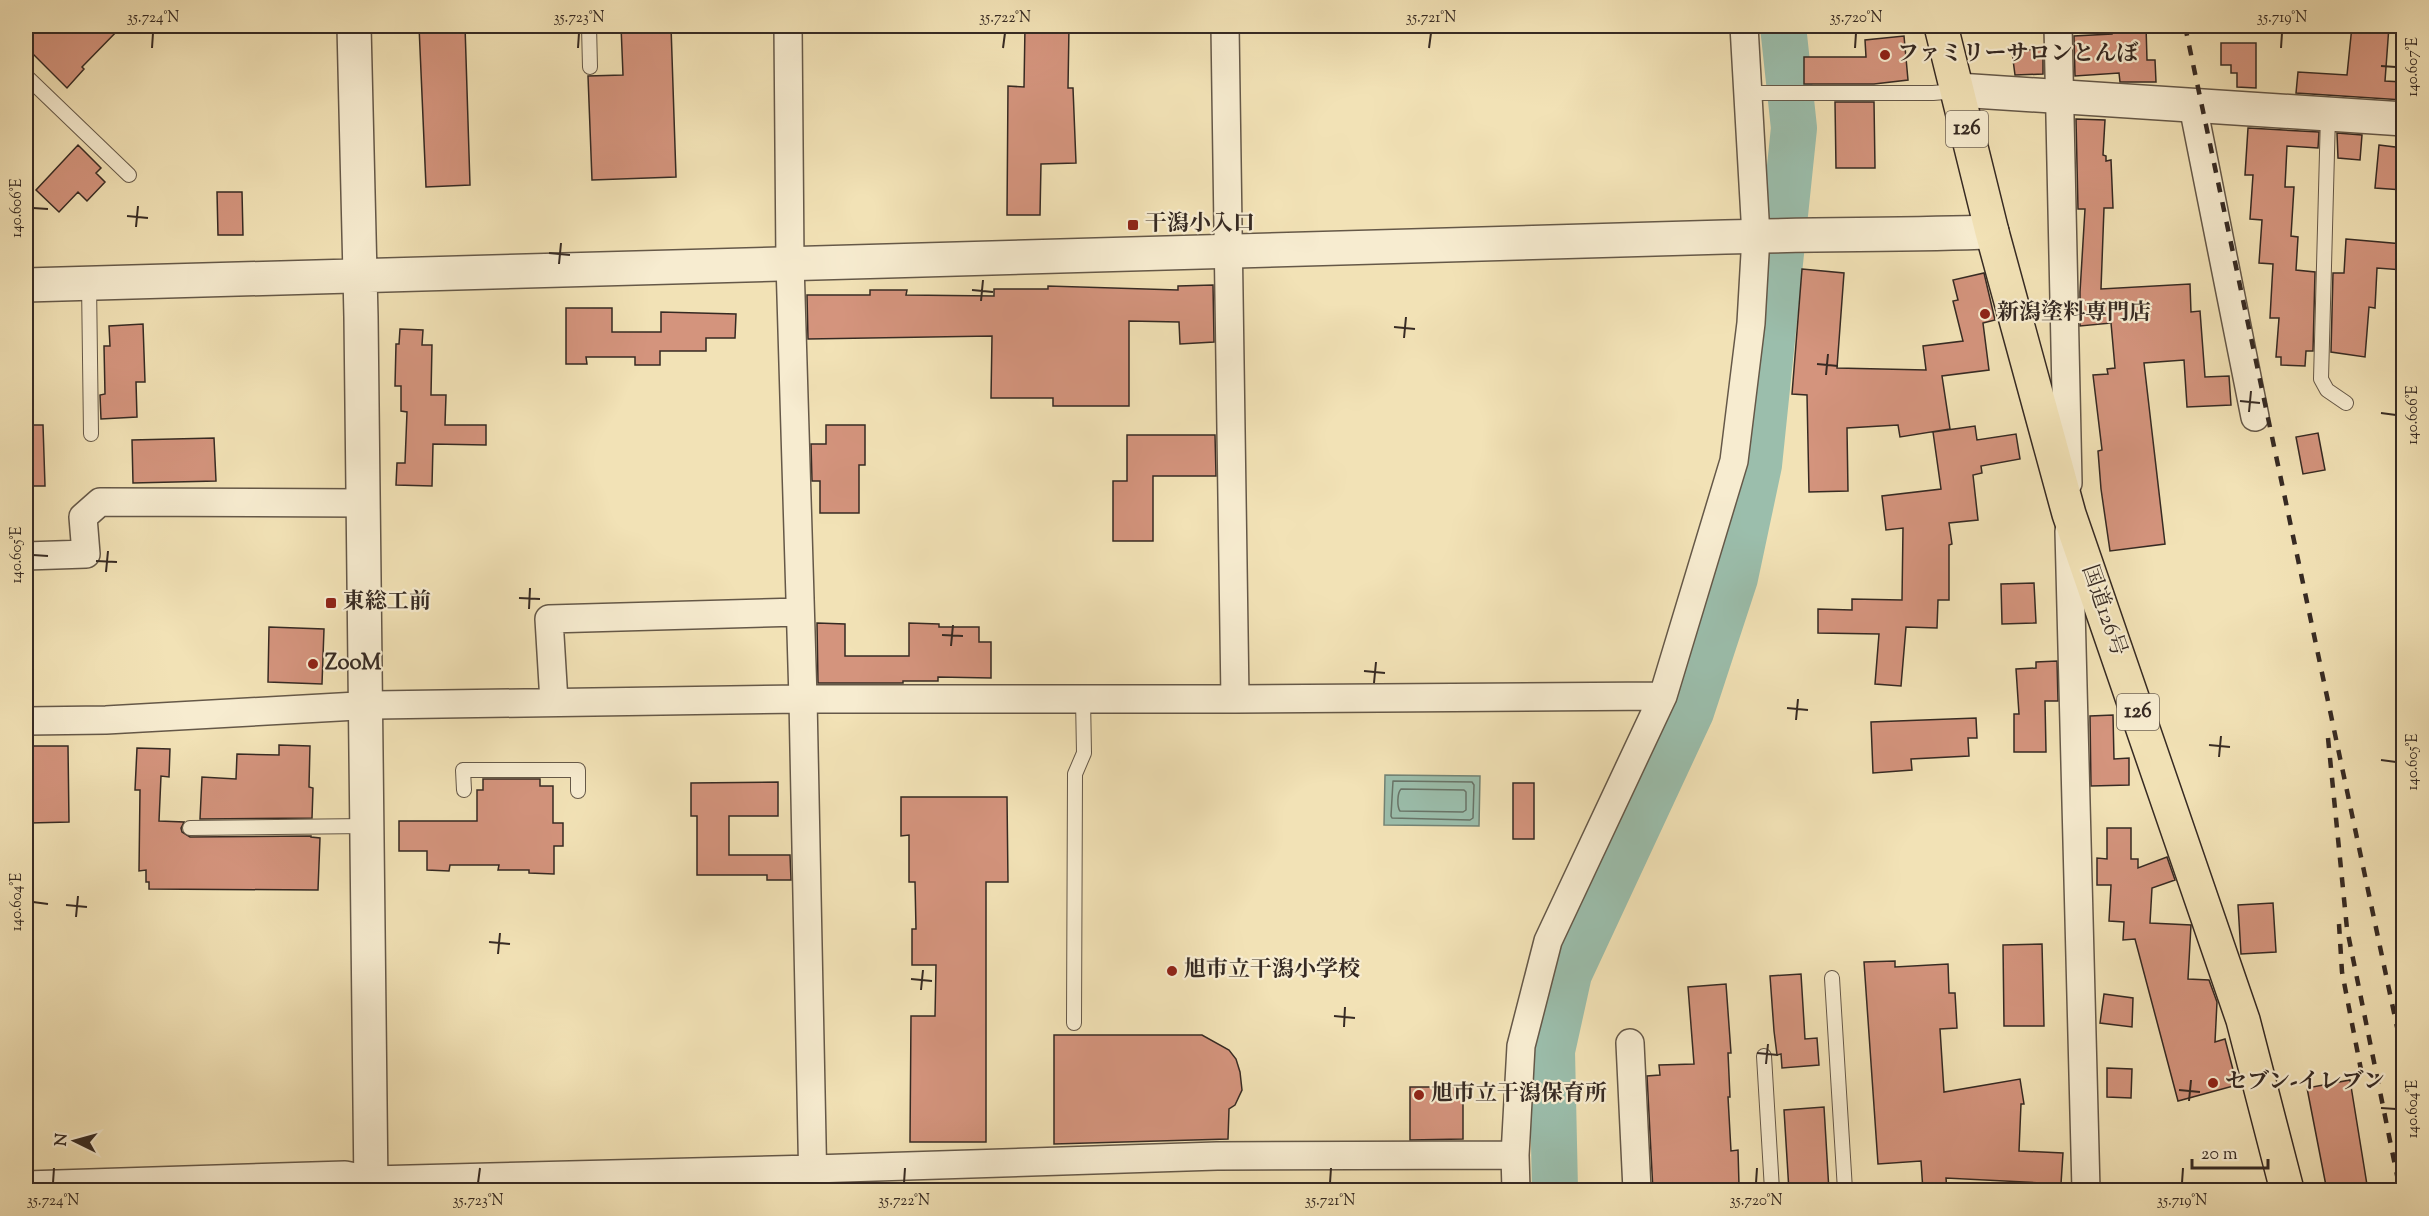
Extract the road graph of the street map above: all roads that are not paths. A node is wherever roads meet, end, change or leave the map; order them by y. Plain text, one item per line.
1 (354, 26) edge
2 (589, 26) edge
3 (788, 26) edge
4 (1225, 26) edge
5 (1744, 26) edge
6 (1941, 26) edge
7 (2058, 26) edge
8 (590, 67) dead end
9 (26, 76) edge
10 (1958, 90) junction
11 (1749, 93) junction
12 (2061, 97) junction
13 (2193, 106) junction
14 (2328, 115) junction
15 (2403, 119) edge
16 (129, 175) dead end
17 (1992, 232) junction
18 (1756, 236) junction
19 (1228, 253) junction
20 (790, 262) junction
21 (360, 276) junction
22 (89, 283) junction
23 (26, 285) edge
24 (2346, 402) dead end
25 (2255, 417) dead end
26 (91, 434) dead end
27 (363, 503) junction
28 (2069, 514) junction
29 (26, 556) edge
30 (800, 612) junction
31 (1663, 696) junction
32 (803, 699) junction
33 (1083, 699) junction
34 (1235, 699) junction
35 (554, 702) junction
36 (366, 705) junction
37 (26, 721) edge
38 (464, 790) dead end
39 (578, 791) dead end
40 (367, 826) junction
41 (190, 828) dead end
42 (1832, 978) dead end
43 (1074, 1023) dead end
44 (1630, 1043) dead end
45 (1764, 1056) dead end
46 (1515, 1155) junction
47 (813, 1180) edge
48 (26, 1185) edge
49 (155, 1186) edge
50 (371, 1186) edge
51 (2085, 1190) edge
52 (1516, 1191) edge
53 (1637, 1191) edge
54 (1772, 1191) edge
55 (1845, 1191) edge
56 (2287, 1191) edge

1 - 21 street
2 - 8 lane
3 - 20 street
4 - 19 street
5 - 11 street
6 - 10 highway, 国道126号 / 126
7 - 12 street
9 - 16 lane
10 - 11 lane
10 - 12 street
10 - 17 highway, 国道126号 / 126
11 - 18 street
12 - 13 street
12 - 28 street
13 - 14 street
13 - 25 street
14 - 15 street
14 - 24 lane
17 - 18 street
17 - 28 highway, 国道126号 / 126
18 - 19 street
18 - 31 street
19 - 20 street
19 - 34 street
20 - 21 street
20 - 30 street
21 - 22 street
21 - 27 street
22 - 23 street
22 - 26 lane
27 - 29 street
27 - 36 street
28 - 51 street
28 - 56 highway, 国道126号 / 126
30 - 32 street
30 - 35 street
31 - 34 street
31 - 46 street
32 - 33 street
32 - 35 street
32 - 47 street
33 - 34 street
33 - 43 lane
35 - 36 street
36 - 37 street
36 - 40 street
38 - 39 lane
40 - 41 lane
40 - 50 street
42 - 55 lane
44 - 53 street
45 - 54 lane
46 - 47 street
46 - 52 street
47 - 50 street
48 - 49 street
49 - 50 street

